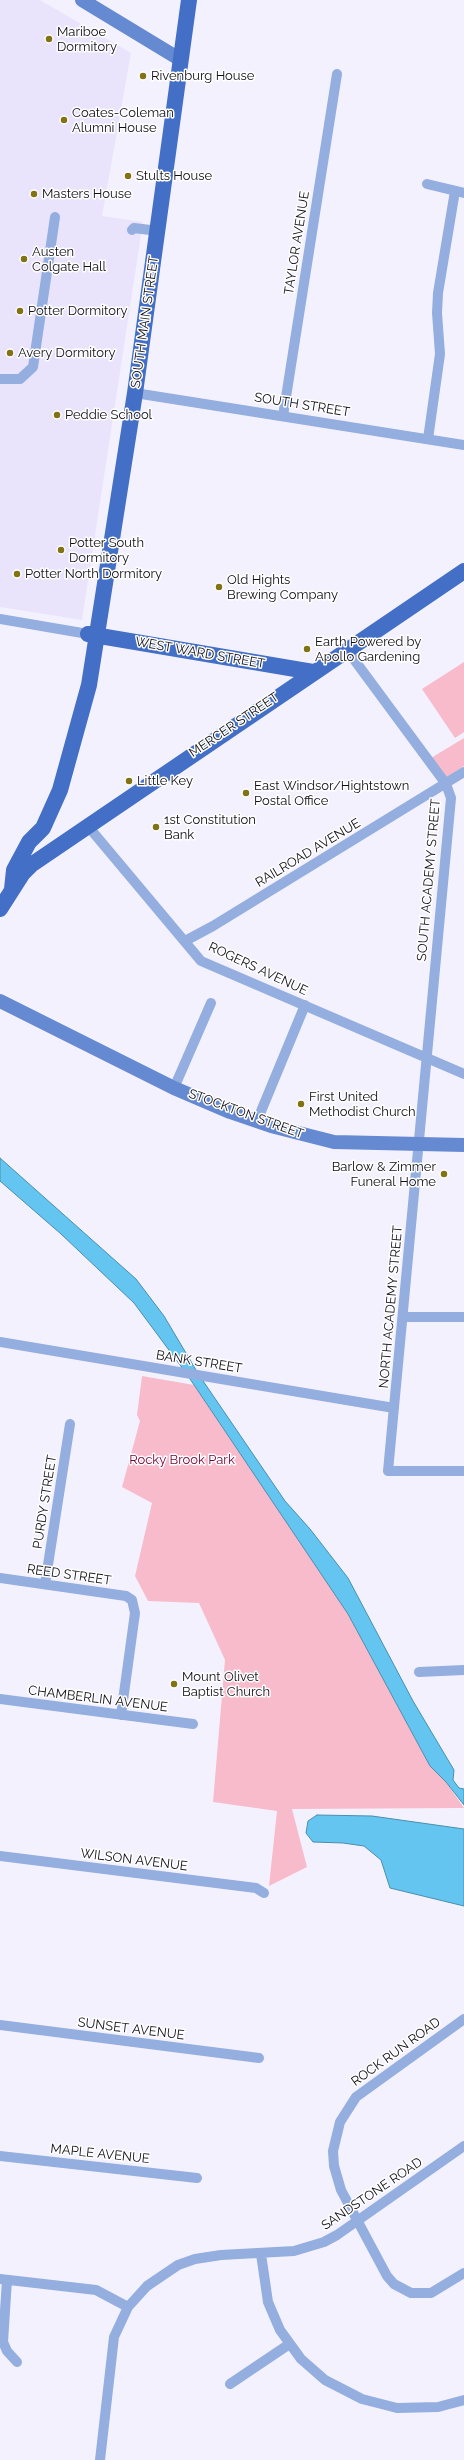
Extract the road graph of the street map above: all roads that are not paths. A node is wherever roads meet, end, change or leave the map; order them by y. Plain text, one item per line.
1 (82, 0) edge
2 (189, 0) edge
3 (181, 60) junction
4 (337, 74) dead end
5 (427, 184) dead end
6 (459, 192) edge
7 (55, 217) dead end
8 (0, 379) edge
9 (135, 393) junction
10 (283, 416) junction
11 (428, 439) junction
12 (464, 445) edge
13 (464, 571) edge
14 (0, 619) edge
15 (93, 635) junction
16 (347, 650) junction
17 (313, 672) junction
18 (464, 772) edge
19 (446, 784) junction
20 (87, 825) junction
21 (12, 889) junction
22 (0, 909) edge
23 (185, 941) junction
24 (0, 1001) edge
25 (211, 1003) dead end
26 (305, 1005) junction
27 (427, 1058) junction
28 (464, 1074) edge
29 (174, 1088) junction
30 (257, 1121) junction
31 (419, 1145) junction
32 (464, 1145) edge
33 (403, 1317) junction
34 (464, 1317) edge
35 (0, 1342) edge
36 (394, 1408) junction
37 (70, 1424) dead end
38 (464, 1471) edge
39 (0, 1578) edge
40 (45, 1584) junction
41 (464, 1670) edge
42 (419, 1672) dead end
43 (0, 1700) edge
44 (121, 1715) junction
45 (194, 1724) dead end
46 (0, 1856) edge
47 (264, 1893) dead end
48 (464, 2019) edge
49 (0, 2025) edge
50 (259, 2058) dead end
51 (464, 2146) edge
52 (0, 2156) edge
53 (197, 2178) dead end
54 (357, 2222) junction
55 (261, 2254) junction
56 (464, 2273) edge
57 (3, 2280) edge
58 (128, 2307) junction
59 (288, 2345) junction
60 (17, 2362) dead end
61 (230, 2384) dead end
62 (464, 2400) edge
63 (100, 2460) edge

1 - 3 main road
2 - 3 main road, SOUTH MAIN STREET
3 - 9 main road, SOUTH MAIN STREET
4 - 10 street, TAYLOR AVENUE
5 - 6 street
6 - 11 street
7 - 8 street
9 - 10 street, SOUTH STREET
9 - 15 main road, SOUTH MAIN STREET
10 - 11 street, SOUTH STREET
11 - 12 street, SOUTH STREET
13 - 16 main road, MERCER STREET
14 - 15 street
15 - 17 main road, WEST WARD STREET
15 - 21 main road, SOUTH MAIN STREET
16 - 17 main road, MERCER STREET
16 - 19 street, SOUTH ACADEMY STREET
17 - 20 main road, MERCER STREET
18 - 19 street, RAILROAD AVENUE
19 - 23 street, RAILROAD AVENUE
19 - 27 street, SOUTH ACADEMY STREET
20 - 21 main road, MERCER STREET
20 - 23 street, ROGERS AVENUE
21 - 22 main road, MERCER STREET
23 - 26 street, ROGERS AVENUE
24 - 29 main road, STOCKTON STREET
25 - 29 street
26 - 27 street, ROGERS AVENUE
26 - 30 street
27 - 28 street, ROGERS AVENUE
27 - 31 street, SOUTH ACADEMY STREET
29 - 30 main road, STOCKTON STREET
30 - 31 main road, STOCKTON STREET
31 - 32 main road, STOCKTON STREET
31 - 33 street, NORTH ACADEMY STREET
33 - 34 street
33 - 36 street, NORTH ACADEMY STREET
35 - 36 street, BANK STREET
36 - 38 street, NORTH ACADEMY STREET
37 - 40 street, PURDY STREET
39 - 40 street, REED STREET
40 - 44 street, REED STREET
41 - 42 street
43 - 44 street, CHAMBERLIN AVENUE
44 - 45 street, CHAMBERLIN AVENUE
46 - 47 street, WILSON AVENUE
48 - 54 street, ROCK RUN ROAD
49 - 50 street, SUNSET AVENUE
51 - 54 street, SANDSTONE ROAD
52 - 53 street, MAPLE AVENUE
54 - 55 street, SANDSTONE ROAD
54 - 56 street, ROCK RUN ROAD
55 - 58 street, SANDSTONE ROAD
55 - 59 street
57 - 58 street
57 - 60 street
58 - 63 street, SANDSTONE ROAD
59 - 61 street
59 - 62 street

